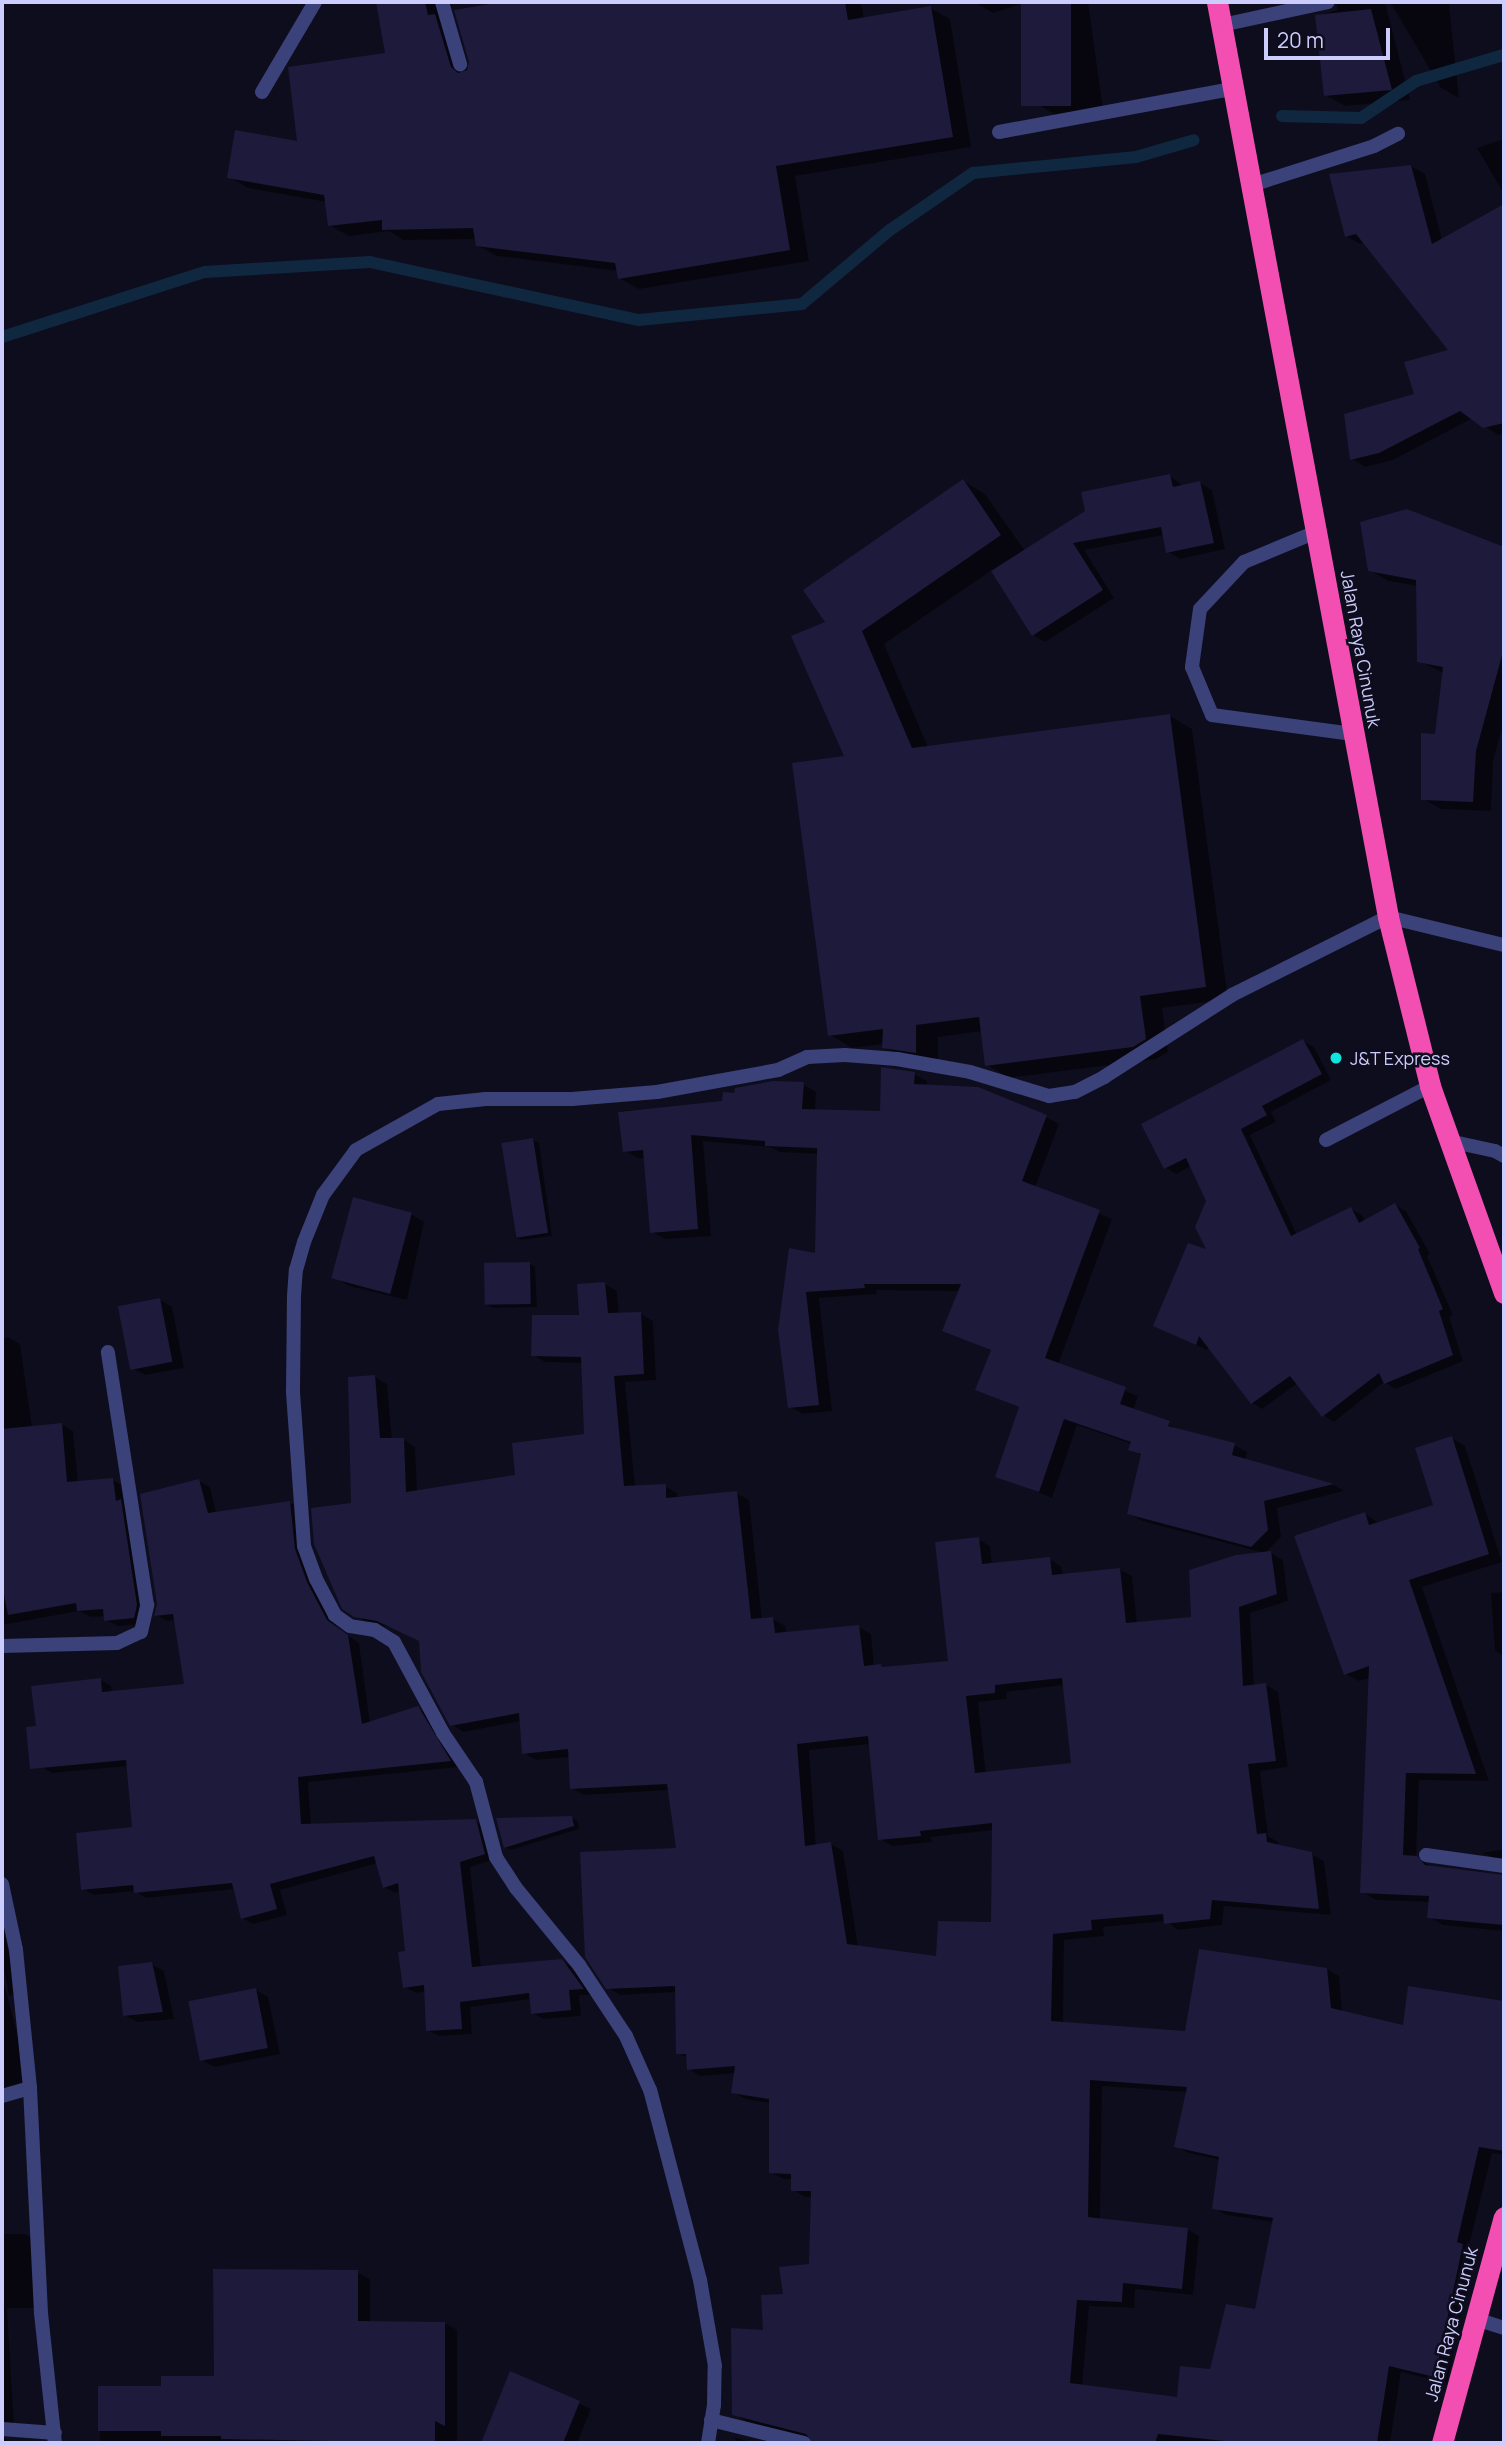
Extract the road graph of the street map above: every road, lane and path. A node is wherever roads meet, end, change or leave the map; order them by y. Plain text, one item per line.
1 (315, 2) edge
2 (442, 2) edge
3 (1217, 2) edge
4 (1328, 2) edge
5 (1222, 24) junction
6 (460, 64) dead end
7 (1233, 89) junction
8 (262, 92) dead end
9 (999, 132) dead end
10 (1398, 134) dead end
11 (1252, 185) junction
12 (1316, 532) junction
13 (1353, 734) junction
14 (1388, 917) junction
15 (1504, 945) edge
16 (1430, 1086) junction
17 (1326, 1140) dead end
18 (1449, 1141) junction
19 (1504, 1156) edge
20 (1504, 1293) edge
21 (108, 1352) dead end
22 (2, 1646) edge
23 (1426, 1855) dead end
24 (1504, 1866) edge
25 (2, 1884) edge
26 (30, 2088) junction
27 (2, 2096) edge
28 (1504, 2217) edge
29 (1476, 2319) junction
30 (1504, 2328) edge
31 (711, 2420) junction
32 (2, 2429) edge
33 (55, 2438) edge
34 (708, 2443) edge
35 (804, 2443) edge
36 (1442, 2443) edge

1 - 8 street
2 - 6 street
3 - 5 highway, Jalan Raya Cinunuk
4 - 5 street
5 - 7 highway, Jalan Raya Cinunuk
7 - 9 street
7 - 11 highway, Jalan Raya Cinunuk
10 - 11 street
11 - 12 highway, Jalan Raya Cinunuk
12 - 13 highway, Jalan Raya Cinunuk
12 - 13 street
13 - 14 highway, Jalan Raya Cinunuk
14 - 15 street
14 - 16 highway, Jalan Raya Cinunuk
14 - 31 street
16 - 17 street
16 - 18 highway, Jalan Raya Cinunuk
18 - 19 street
18 - 20 highway, Jalan Raya Cinunuk
21 - 22 street
23 - 24 street
25 - 26 street
26 - 27 street
26 - 33 street
28 - 29 highway, Jalan Raya Cinunuk
29 - 30 street
29 - 36 highway, Jalan Raya Cinunuk
31 - 34 street
31 - 35 street
32 - 33 street

